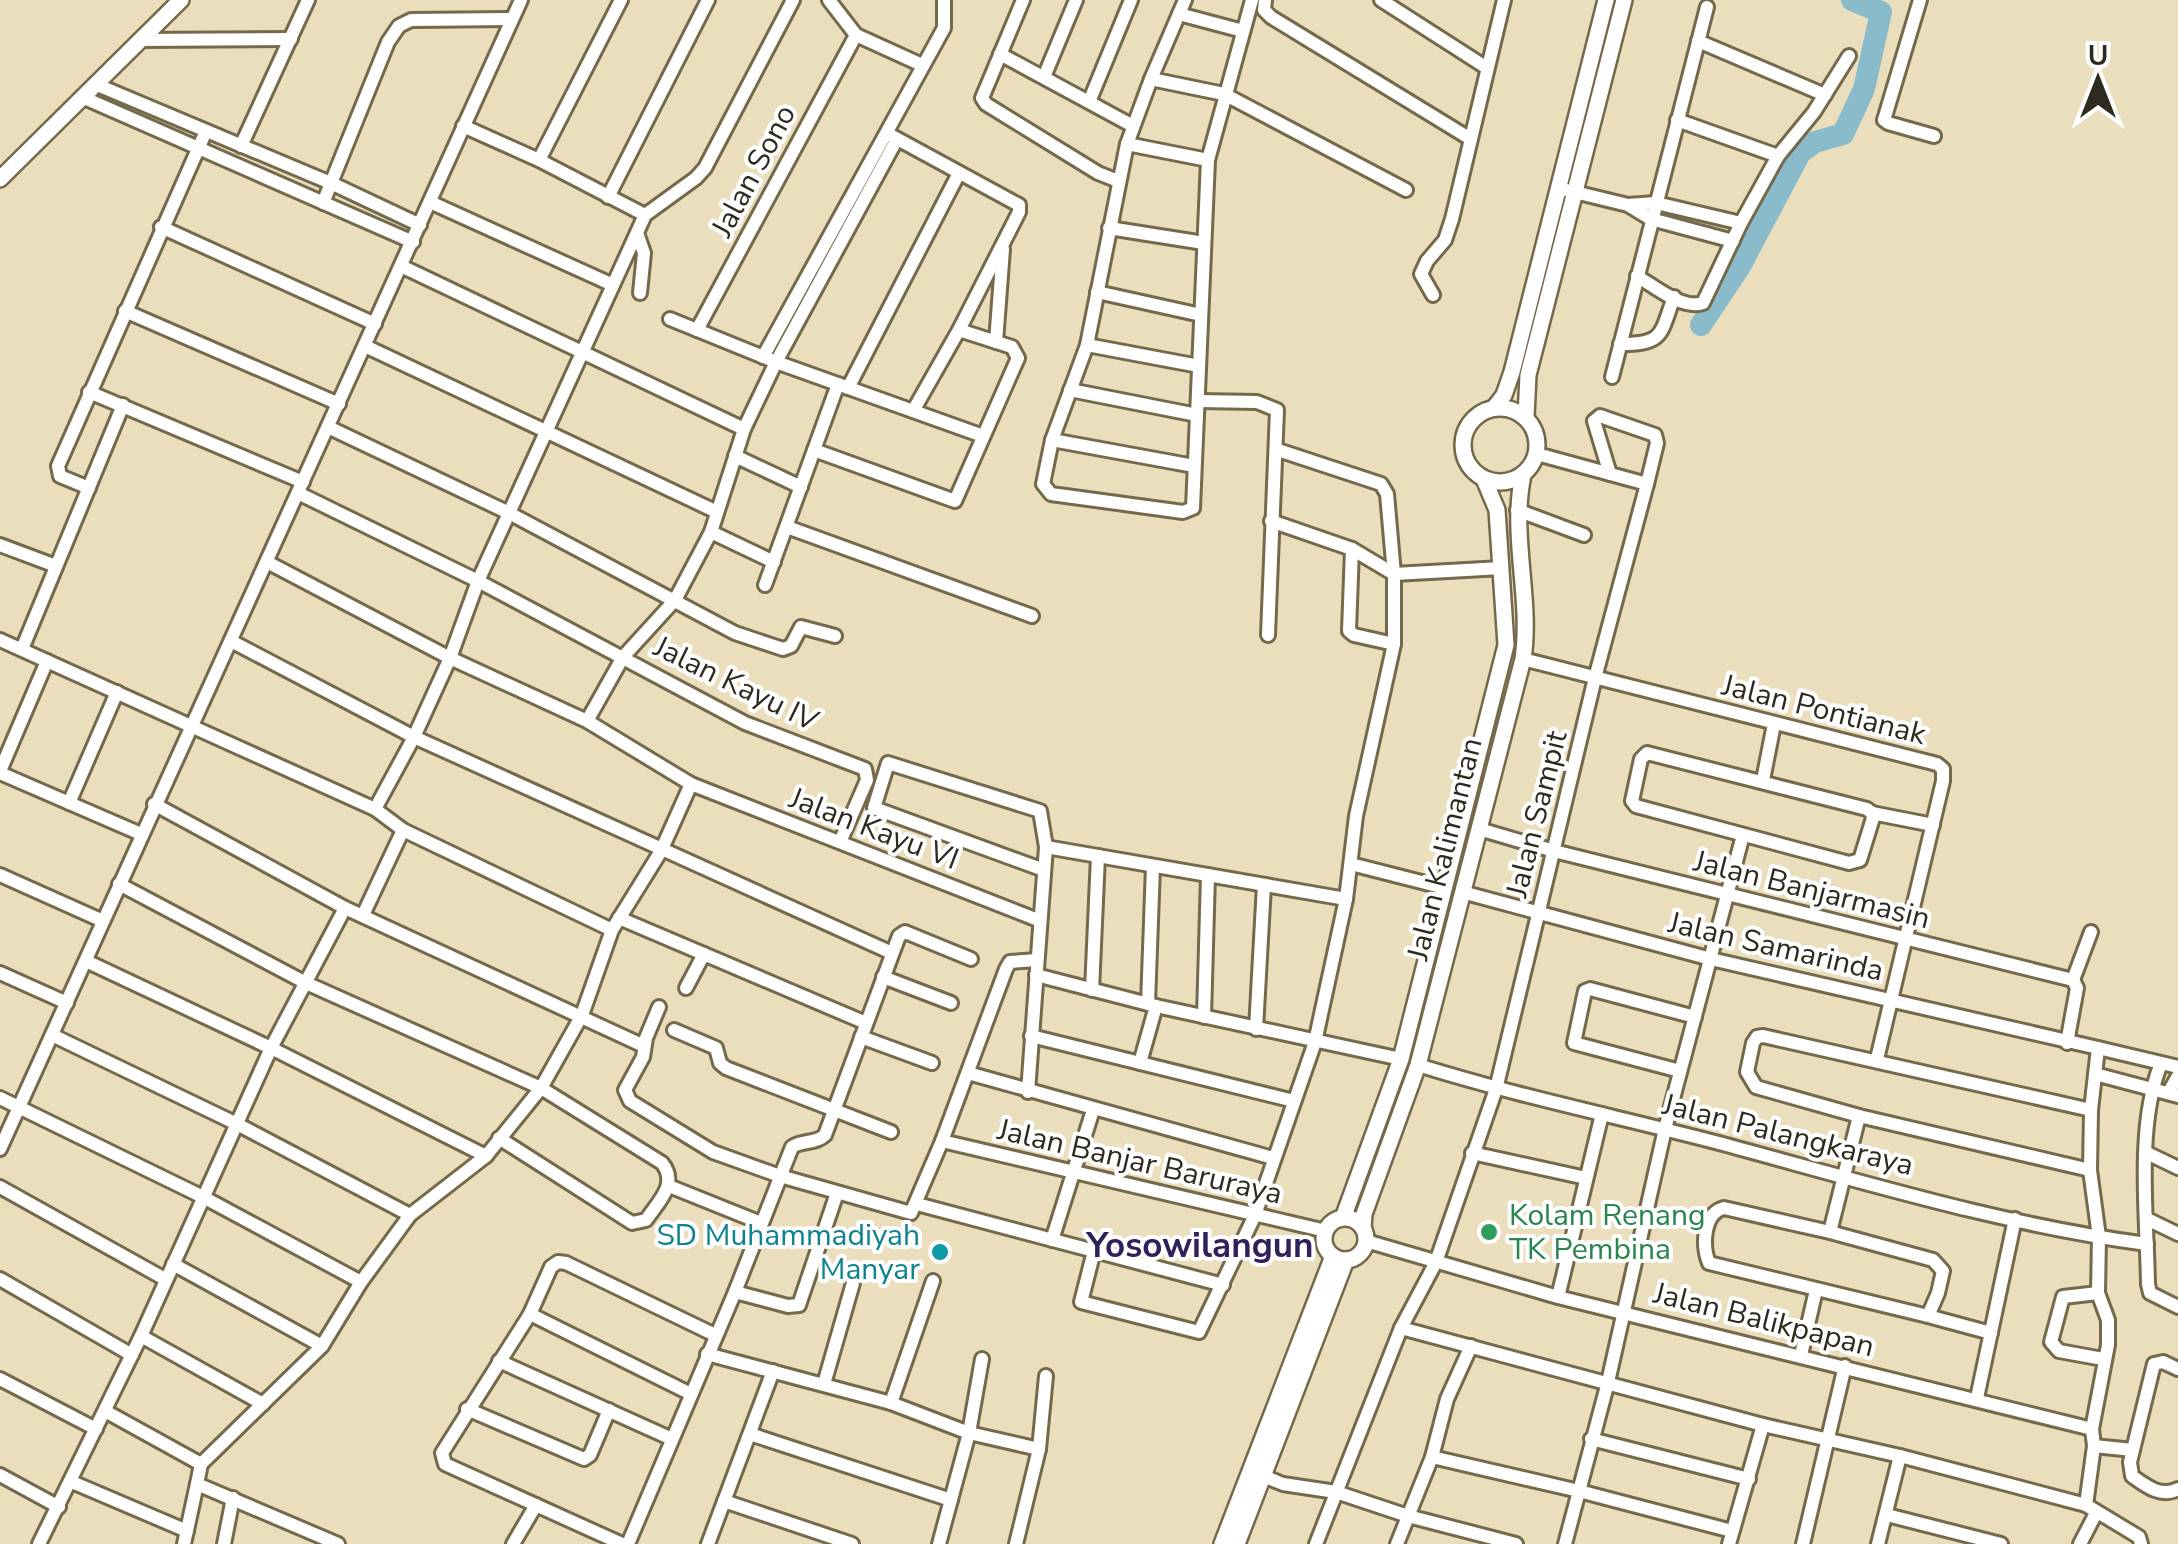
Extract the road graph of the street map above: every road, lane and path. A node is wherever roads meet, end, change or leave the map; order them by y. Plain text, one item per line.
1 (181, 0) edge
2 (308, 0) edge
3 (521, 0) edge
4 (621, 0) edge
5 (708, 0) edge
6 (793, 0) edge
7 (829, 0) edge
8 (944, 0) edge
9 (1023, 0) edge
10 (1076, 0) edge
11 (1131, 0) edge
12 (1186, 0) edge
13 (1252, 0) edge
14 (1265, 0) edge
15 (1380, 0) edge
16 (1504, 0) edge
17 (1606, 0) edge
18 (1624, 0) edge
19 (1920, 0) edge
20 (1707, 7) dead end
21 (1179, 14) junction
22 (512, 19) junction
23 (1242, 31) junction
24 (856, 35) junction
25 (291, 39) junction
26 (139, 40) junction
27 (1698, 41) junction
28 (1000, 54) junction
29 (1849, 56) dead end
30 (922, 65) junction
31 (1487, 68) junction
32 (1044, 77) junction
33 (1150, 79) junction
34 (95, 84) junction
35 (1224, 94) junction
36 (1825, 95) junction
37 (82, 97) junction
38 (1089, 102) junction
39 (1677, 120) junction
40 (463, 126) junction
41 (1133, 126) junction
42 (206, 131) junction
43 (884, 132) junction
44 (1934, 136) dead end
45 (1469, 138) junction
46 (898, 139) junction
47 (1127, 144) junction
48 (241, 146) junction
49 (197, 147) junction
50 (1778, 156) junction
51 (540, 160) junction
52 (1208, 160) junction
53 (958, 173) junction
54 (0, 179) edge
55 (1118, 182) junction
56 (332, 184) junction
57 (1565, 189) junction
58 (1406, 190) dead end
59 (608, 197) junction
60 (430, 202) junction
61 (1656, 202) junction
62 (323, 203) junction
63 (1628, 205) junction
64 (644, 216) junction
65 (1651, 219) junction
66 (1741, 224) junction
67 (420, 225) junction
68 (162, 227) junction
69 (1110, 228) junction
70 (636, 233) junction
71 (413, 242) junction
72 (1733, 242) junction
73 (1204, 243) junction
74 (1003, 244) junction
75 (401, 266) junction
76 (1637, 276) junction
77 (613, 285) junction
78 (1097, 292) junction
79 (640, 293) dead end
80 (1433, 296) dead end
81 (1674, 297) junction
82 (124, 311) junction
83 (1201, 315) junction
84 (670, 319) dead end
85 (375, 324) junction
86 (697, 330) junction
87 (959, 330) junction
88 (996, 342) junction
89 (1620, 344) junction
90 (1087, 345) junction
91 (365, 346) junction
92 (582, 353) junction
93 (769, 360) junction
94 (1199, 366) junction
95 (1612, 377) dead end
96 (843, 386) junction
97 (1070, 390) junction
98 (89, 392) junction
99 (339, 404) junction
100 (124, 405) junction
101 (1197, 408) junction
102 (1494, 408) junction
103 (913, 411) junction
104 (1526, 418) junction
105 (328, 426) junction
106 (744, 428) junction
107 (546, 432) junction
108 (983, 436) junction
109 (1052, 440) junction
110 (814, 450) junction
111 (1278, 450) junction
112 (1537, 454) junction
113 (735, 456) junction
114 (1194, 466) junction
115 (1610, 474) junction
116 (1523, 475) junction
117 (1484, 479) junction
118 (1647, 484) junction
119 (301, 487) junction
120 (801, 487) junction
121 (89, 488) junction
122 (1517, 510) junction
123 (717, 512) junction
124 (509, 513) junction
125 (1271, 521) junction
126 (786, 527) junction
127 (711, 532) junction
128 (1584, 536) dead end
129 (0, 545) edge
130 (1352, 549) junction
131 (267, 562) junction
132 (774, 562) junction
133 (56, 566) junction
134 (1502, 568) junction
135 (1394, 574) junction
136 (478, 581) junction
137 (765, 586) dead end
138 (674, 600) junction
139 (1032, 616) dead end
140 (836, 636) dead end
141 (1268, 636) dead end
142 (0, 640) edge
143 (231, 641) junction
144 (1394, 644) junction
145 (22, 650) junction
146 (623, 657) junction
147 (450, 658) junction
148 (1523, 659) junction
149 (47, 660) junction
150 (1596, 678) junction
151 (117, 692) junction
152 (587, 721) junction
153 (1774, 724) junction
154 (193, 725) junction
155 (1485, 730) junction
156 (1503, 734) junction
157 (414, 737) junction
158 (0, 772) edge
159 (1763, 780) junction
160 (691, 784) junction
161 (70, 803) junction
162 (154, 804) junction
163 (376, 808) junction
164 (1872, 813) junction
165 (1932, 825) junction
166 (1479, 828) junction
167 (404, 830) junction
168 (140, 834) junction
169 (1743, 835) junction
170 (840, 842) junction
171 (1046, 848) junction
172 (661, 850) junction
173 (1554, 852) junction
174 (1098, 856) junction
175 (1351, 864) junction
176 (1153, 866) junction
177 (1044, 870) junction
178 (0, 875) edge
179 (1208, 875) junction
180 (118, 884) junction
181 (1264, 884) junction
182 (1445, 888) junction
183 (1462, 892) junction
184 (1728, 895) junction
185 (1346, 899) junction
186 (345, 908) junction
187 (363, 915) junction
188 (1538, 915) junction
189 (1038, 920) junction
190 (103, 921) junction
191 (616, 924) junction
192 (1434, 929) junction
193 (2091, 932) dead end
194 (1452, 934) junction
195 (1905, 938) junction
196 (892, 953) junction
197 (704, 954) junction
198 (970, 959) dead end
199 (1037, 960) junction
200 (1711, 960) junction
201 (86, 961) junction
202 (0, 973) edge
203 (1036, 975) junction
204 (883, 978) junction
205 (2072, 980) junction
206 (306, 983) junction
207 (686, 988) dead end
208 (1092, 990) junction
209 (1892, 999) junction
210 (67, 1002) junction
211 (952, 1004) dead end
212 (1152, 1005) junction
213 (658, 1007) dead end
214 (582, 1015) junction
215 (1204, 1017) junction
216 (1696, 1017) junction
217 (1256, 1029) junction
218 (674, 1030) dead end
219 (863, 1030) junction
220 (52, 1035) junction
221 (1032, 1036) junction
222 (1315, 1042) junction
223 (2074, 1044) junction
224 (644, 1046) junction
225 (271, 1048) junction
226 (2098, 1048) junction
227 (1401, 1059) junction
228 (1877, 1059) junction
229 (932, 1063) dead end
230 (1140, 1063) junction
231 (1418, 1065) junction
232 (2160, 1066) junction
233 (2178, 1068) edge
234 (1680, 1071) junction
235 (968, 1073) junction
236 (2095, 1074) junction
237 (2178, 1076) edge
238 (541, 1088) junction
239 (2152, 1089) junction
240 (1496, 1090) junction
241 (1028, 1092) junction
242 (2174, 1094) edge
243 (0, 1098) edge
244 (1294, 1101) junction
245 (18, 1108) junction
246 (1093, 1110) junction
247 (2091, 1110) junction
248 (834, 1112) junction
249 (1602, 1114) junction
250 (1859, 1116) junction
251 (237, 1124) junction
252 (1665, 1129) junction
253 (891, 1132) dead end
254 (499, 1138) junction
255 (942, 1142) junction
256 (0, 1149) edge
257 (1472, 1152) junction
258 (2146, 1153) junction
259 (486, 1156) junction
260 (1273, 1158) junction
261 (2178, 1168) edge
262 (2090, 1170) junction
263 (1073, 1173) junction
264 (780, 1176) junction
265 (1845, 1177) junction
266 (1586, 1178) junction
267 (669, 1186) junction
268 (0, 1187) edge
269 (837, 1193) junction
270 (203, 1197) junction
271 (917, 1204) junction
272 (410, 1215) junction
273 (1256, 1215) junction
274 (1343, 1218) junction
275 (2016, 1219) junction
276 (2147, 1219) junction
277 (761, 1223) junction
278 (1326, 1231) junction
279 (1830, 1232) junction
280 (1364, 1234) junction
281 (2178, 1234) edge
282 (2099, 1238) junction
283 (1052, 1240) junction
284 (2148, 1244) junction
285 (1094, 1251) junction
286 (1340, 1258) junction
287 (1436, 1262) junction
288 (173, 1264) junction
289 (0, 1279) edge
290 (165, 1280) junction
291 (932, 1281) dead end
292 (361, 1282) junction
293 (853, 1283) dead end
294 (1222, 1285) junction
295 (1816, 1290) junction
296 (735, 1292) junction
297 (2098, 1293) junction
298 (1558, 1296) junction
299 (2178, 1307) edge
300 (1624, 1311) junction
301 (530, 1314) junction
302 (1928, 1316) junction
303 (1401, 1328) junction
304 (715, 1334) junction
305 (1991, 1334) junction
306 (141, 1336) junction
307 (322, 1346) junction
308 (1472, 1346) junction
309 (707, 1354) junction
310 (1801, 1354) junction
311 (132, 1356) junction
312 (982, 1359) dead end
313 (2103, 1359) junction
314 (499, 1361) junction
315 (1845, 1366) junction
316 (2178, 1369) edge
317 (773, 1371) junction
318 (1046, 1376) dead end
319 (0, 1379) edge
320 (1608, 1382) junction
321 (824, 1384) junction
322 (691, 1394) junction
323 (1977, 1398) junction
324 (891, 1403) junction
325 (262, 1404) junction
326 (467, 1410) junction
327 (608, 1410) junction
328 (105, 1411) junction
329 (1763, 1425) junction
330 (96, 1429) junction
331 (2092, 1429) junction
332 (969, 1433) junction
333 (750, 1434) junction
334 (672, 1439) junction
335 (1591, 1439) junction
336 (1830, 1439) junction
337 (2094, 1446) junction
338 (1039, 1449) junction
339 (2133, 1450) junction
340 (1900, 1456) junction
341 (1432, 1457) junction
342 (201, 1464) junction
343 (1257, 1474) junction
344 (0, 1475) edge
345 (1748, 1479) junction
346 (72, 1482) junction
347 (196, 1484) junction
348 (2178, 1489) edge
349 (1578, 1490) junction
350 (1336, 1492) junction
351 (233, 1498) junction
352 (951, 1500) junction
353 (724, 1501) junction
354 (536, 1505) junction
355 (59, 1507) junction
356 (2091, 1509) junction
357 (1887, 1515) junction
358 (1408, 1516) junction
359 (185, 1538) edge
360 (1731, 1538) edge
361 (40, 1544) edge
362 (224, 1544) edge
363 (338, 1544) edge
364 (512, 1544) edge
365 (625, 1544) edge
366 (708, 1544) edge
367 (852, 1544) edge
368 (939, 1544) edge
369 (1016, 1544) edge
370 (1222, 1544) edge
371 (1237, 1544) edge
372 (1316, 1544) edge
373 (1397, 1544) edge
374 (1516, 1544) edge
375 (1565, 1544) edge
376 (1804, 1544) edge
377 (1878, 1544) edge
378 (2001, 1544) edge
379 (2080, 1544) edge
380 (2141, 1544) edge

1 - 26 main road
2 - 25 street
3 - 22 street
4 - 51 street
5 - 59 street
6 - 64 street
7 - 24 street
8 - 30 street
9 - 28 street
10 - 32 street
11 - 38 street
12 - 21 street
13 - 23 street
14 - 45 street
15 - 31 street
16 - 31 street
17 - 57 main road
18 - 57 main road
19 - 44 street
20 - 27 street
21 - 23 street
21 - 33 street
22 - 40 street
22 - 56 street
23 - 35 street
24 - 30 street
24 - 86 street, Jalan Sono
25 - 26 street
25 - 48 street
26 - 34 main road
27 - 36 street
27 - 39 street
28 - 32 street
28 - 55 street
29 - 36 street
30 - 43 street
31 - 45 street
32 - 38 street
33 - 35 street
33 - 41 street
34 - 37 main road
34 - 42 street
35 - 52 street
35 - 58 street
36 - 50 street
37 - 49 street
37 - 54 main road
38 - 41 street
39 - 50 street
39 - 61 street
40 - 51 street
40 - 60 street
41 - 47 street
42 - 48 street
42 - 49 street
43 - 46 street
43 - 93 street
45 - 80 street
46 - 53 street
46 - 93 street
47 - 52 street
47 - 55 street
48 - 56 street
49 - 62 street
49 - 68 street
50 - 66 street
51 - 59 street
52 - 73 street
53 - 74 street
53 - 96 street
55 - 69 street
56 - 62 street
56 - 67 street
57 - 63 street
57 - 102 main road
57 - 104 main road
59 - 64 street
60 - 67 street
60 - 77 street
61 - 63 street
61 - 65 street
61 - 66 street
62 - 71 street
63 - 65 street
64 - 70 street
65 - 72 street
65 - 76 street
66 - 72 street
67 - 71 street
68 - 82 street
68 - 85 street
69 - 73 street
69 - 78 street
70 - 77 street
70 - 79 street
71 - 75 street
72 - 81 street
73 - 83 street
74 - 87 street
74 - 88 street
75 - 85 street
75 - 92 street
76 - 81 street
76 - 89 street
77 - 92 street
78 - 83 street
78 - 90 street
81 - 89 street
82 - 98 street
82 - 99 street
83 - 94 street
84 - 86 street
85 - 91 street
86 - 93 street
87 - 88 street
87 - 103 street
88 - 108 street
89 - 95 street
90 - 94 street
90 - 97 street
91 - 99 street
91 - 107 street
92 - 106 street
92 - 107 street
93 - 96 street
93 - 106 street
94 - 101 street
96 - 103 street
96 - 110 street
97 - 101 street
97 - 109 street
98 - 100 street
98 - 121 street
99 - 105 street
100 - 119 street
100 - 121 street
101 - 111 street
101 - 114 street
102 - 104 main road
102 - 117 main road
103 - 108 street
104 - 112 main road
105 - 119 street
105 - 124 street
106 - 113 street
107 - 123 street
107 - 124 street
108 - 110 street
109 - 114 street
109 - 114 street
110 - 120 street
111 - 125 street
111 - 135 street
112 - 115 street
112 - 116 main road
113 - 120 street
113 - 123 street
115 - 118 street
115 - 118 street, Jalan Sampit
116 - 117 main road
116 - 122 main road, Jalan Kalimantan
117 - 134 main road, Jalan Kalimantan
118 - 150 street, Jalan Sampit
119 - 131 street
119 - 136 street
120 - 126 street
121 - 133 street
122 - 128 street
122 - 148 main road, Jalan Kalimantan
123 - 127 street
124 - 136 street
124 - 138 street
125 - 130 street
125 - 141 street
126 - 132 street
126 - 139 street
127 - 132 street
127 - 138 street
129 - 133 street
130 - 135 street
130 - 144 street
131 - 143 street
131 - 147 street, Jalan Kayu VI
132 - 137 street
133 - 145 street
134 - 135 street
134 - 155 main road, Jalan Kalimantan
135 - 144 street
136 - 146 street
136 - 147 street
138 - 140 street
138 - 146 street
142 - 145 street
143 - 154 street
143 - 157 street
144 - 175 street
145 - 149 street
146 - 152 street
146 - 170 street, Jalan Kayu IV
147 - 152 street, Jalan Kayu VI
147 - 157 street
148 - 150 street, Jalan Pontianak
148 - 156 main road, Jalan Kalimantan
149 - 151 street
149 - 158 street
150 - 153 street, Jalan Pontianak
150 - 173 street, Jalan Sampit
151 - 154 street
151 - 161 street
152 - 160 street, Jalan Kayu VI
153 - 159 street
153 - 165 street, Jalan Pontianak
154 - 162 street
154 - 163 street
155 - 156 main road
155 - 182 main road, Jalan Kalimantan
156 - 166 main road, Jalan Kalimantan
157 - 163 street
157 - 172 street
158 - 161 street
159 - 164 street
159 - 169 street
160 - 170 street, Jalan Kayu VI
160 - 172 street
161 - 168 street
162 - 168 street
162 - 186 street
163 - 167 street
164 - 165 street
164 - 169 street
165 - 195 street, Jalan Pontianak
166 - 173 street, Jalan Banjarmasin
166 - 183 main road, Jalan Kalimantan
167 - 187 street
167 - 191 street
168 - 180 street
169 - 184 street
170 - 189 street, Jalan Kayu VI
171 - 174 street
171 - 177 street
171 - 177 street
172 - 191 street
172 - 196 street
173 - 184 street, Jalan Banjarmasin
173 - 188 street, Jalan Sampit
174 - 176 street
174 - 208 street
175 - 182 street
175 - 185 street
176 - 179 street
176 - 212 street
177 - 189 street
178 - 190 street
179 - 181 street
179 - 215 street
180 - 190 street
180 - 206 street
181 - 185 street
181 - 217 street
182 - 192 main road, Jalan Kalimantan
183 - 188 street, Jalan Samarinda
183 - 194 main road, Jalan Kalimantan
184 - 195 street, Jalan Banjarmasin
184 - 200 street
185 - 222 street
186 - 187 street
186 - 206 street
187 - 214 street
188 - 200 street, Jalan Samarinda
188 - 240 street, Jalan Sampit
189 - 199 street
190 - 201 street
191 - 197 street
191 - 214 street
192 - 194 main road
192 - 227 main road, Jalan Kalimantan
193 - 205 street
194 - 231 main road, Jalan Kalimantan
195 - 205 street, Jalan Banjarmasin
195 - 209 street, Jalan Pontianak
196 - 198 street
196 - 204 street
197 - 207 street
197 - 219 street
199 - 203 street
199 - 235 street
200 - 209 street, Jalan Samarinda
200 - 216 street
201 - 210 street
201 - 225 street
202 - 210 street
203 - 208 street
203 - 221 street
204 - 211 street
204 - 219 street
205 - 223 street
206 - 225 street
206 - 238 street
208 - 212 street
209 - 223 street, Jalan Samarinda
209 - 228 street, Jalan Pontianak
210 - 220 street
212 - 215 street
212 - 230 street
213 - 224 street
214 - 224 street
214 - 238 street
215 - 217 street
216 - 234 street
216 - 234 street
217 - 222 street
218 - 248 street
219 - 229 street
219 - 248 street
220 - 245 street
220 - 251 street
221 - 230 street
221 - 241 street
222 - 227 street
222 - 244 street
223 - 226 street, Jalan Samarinda
224 - 264 street
225 - 251 street
225 - 259 street
226 - 232 street, Jalan Samarinda
226 - 236 street
227 - 274 main road, Jalan Kalimantan
228 - 247 street
228 - 250 street
230 - 244 street
231 - 240 street, Jalan Palangkaraya
231 - 280 main road, Jalan Kalimantan
232 - 233 street, Jalan Samarinda
232 - 239 street
234 - 252 street
235 - 241 street
235 - 255 street
236 - 239 street
236 - 247 street
237 - 242 street
238 - 254 street
238 - 267 street
239 - 242 street
239 - 258 street
240 - 249 street, Jalan Palangkaraya
240 - 257 street, Jalan Sampit
241 - 246 street
243 - 245 street
244 - 260 street
245 - 256 street
245 - 270 street
246 - 260 street
246 - 263 street
247 - 262 street
248 - 253 street
248 - 264 street
249 - 252 street, Jalan Palangkaraya
249 - 266 street
250 - 262 street
250 - 265 street
251 - 270 street
251 - 272 street
252 - 265 street, Jalan Palangkaraya
252 - 300 street
254 - 259 street
254 - 267 street
255 - 263 street, Jalan Banjar Baruraya
255 - 271 street
257 - 266 street
257 - 287 street, Jalan Sampit
258 - 261 street
258 - 276 street
259 - 272 street
260 - 273 street
262 - 282 street
263 - 273 street, Jalan Banjar Baruraya
263 - 283 street
264 - 269 street
264 - 277 street
265 - 275 street, Jalan Palangkaraya
265 - 279 street
266 - 298 street
267 - 277 street
268 - 290 street
269 - 271 street
269 - 296 street
270 - 288 street
270 - 292 street
271 - 283 street
272 - 292 street
273 - 278 street, Jalan Banjar Baruraya
273 - 294 street
274 - 278 main road
274 - 280 main road
275 - 282 street, Jalan Palangkaraya
275 - 305 street
276 - 281 street
276 - 284 street
277 - 296 street
278 - 286 main road
279 - 295 street
279 - 302 street
280 - 286 main road
280 - 287 street, Jalan Balikpapan
282 - 284 street, Jalan Palangkaraya
282 - 297 street
283 - 285 street
284 - 299 street
285 - 294 street
285 - 294 street
286 - 343 main road
287 - 298 street, Jalan Balikpapan
287 - 303 street, Jalan Sampit
288 - 290 street
288 - 307 street
289 - 311 street
290 - 306 street
291 - 324 street
292 - 307 street
293 - 321 street
295 - 302 street
295 - 310 street
296 - 304 street
297 - 313 street
297 - 313 street
298 - 300 street, Jalan Balikpapan
300 - 310 street, Jalan Balikpapan
300 - 320 street
301 - 304 street
301 - 314 street
301 - 322 street
302 - 305 street
303 - 308 street
303 - 350 street, Jalan Sampit
304 - 309 street
305 - 323 street
306 - 311 street
306 - 325 street
307 - 325 street
308 - 320 street
308 - 341 street
309 - 317 street
309 - 322 street
310 - 315 street, Jalan Balikpapan
311 - 328 street
312 - 332 street
313 - 331 street
314 - 326 street
314 - 327 street
315 - 323 street, Jalan Balikpapan
315 - 336 street
316 - 339 street
317 - 321 street
317 - 333 street
318 - 338 street
319 - 330 street
320 - 329 street
320 - 335 street
321 - 324 street
322 - 334 street
323 - 331 street, Jalan Balikpapan
324 - 332 street
325 - 342 street
326 - 327 street
326 - 354 street
327 - 334 street
328 - 330 street
328 - 342 street
329 - 336 street
329 - 345 street
330 - 346 street
331 - 337 street
332 - 338 street
332 - 352 street
333 - 352 street
333 - 353 street
334 - 365 street
335 - 345 street
335 - 349 street
336 - 340 street
336 - 376 street
337 - 339 street
337 - 356 street
338 - 369 street
339 - 348 street
340 - 356 street
340 - 357 street
341 - 349 street
341 - 358 street
342 - 347 street
343 - 350 street
343 - 370 main road
343 - 371 main road
344 - 355 street
345 - 360 street
346 - 355 street
346 - 359 street
347 - 351 street
347 - 359 street
349 - 360 street
349 - 375 street
350 - 358 street
350 - 372 street, Jalan Sampit
351 - 362 street
351 - 363 street
352 - 368 street
353 - 366 street
353 - 367 street
354 - 364 street
354 - 365 street
355 - 361 street
356 - 379 street
356 - 380 street
357 - 377 street
357 - 378 street
358 - 373 street
358 - 374 street

